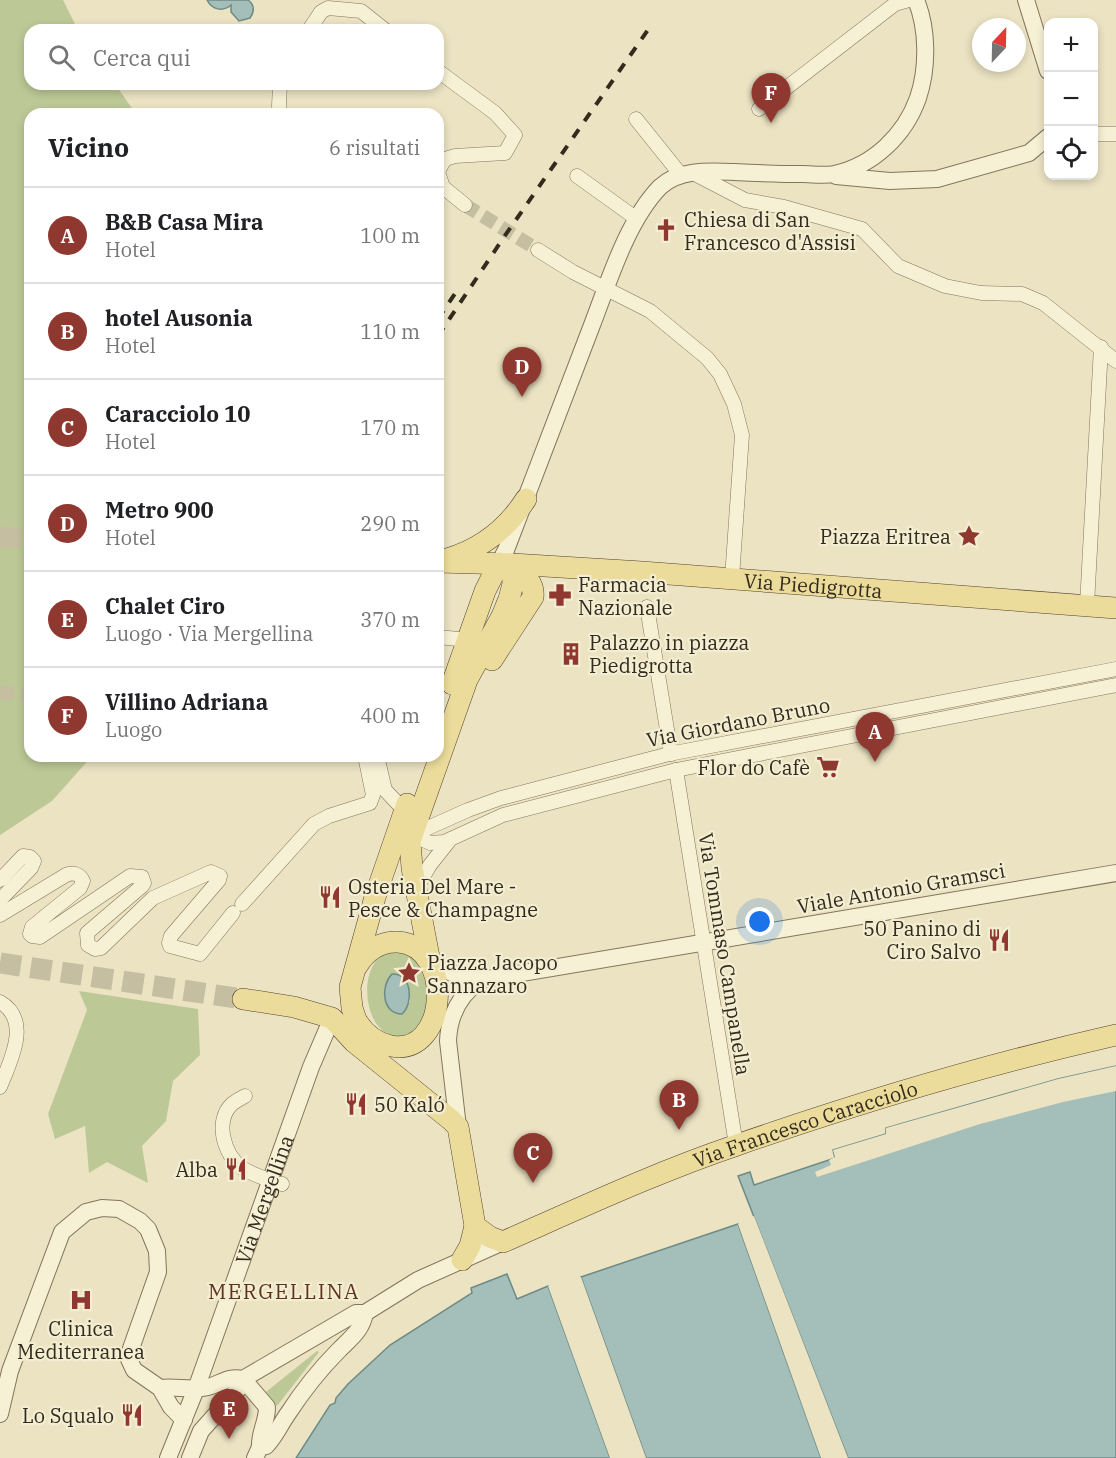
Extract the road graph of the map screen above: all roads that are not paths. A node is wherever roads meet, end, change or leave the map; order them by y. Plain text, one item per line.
1 (909, 0) edge
2 (916, 0) edge
3 (1026, 0) edge
4 (313, 24) edge
5 (377, 24) edge
6 (1044, 58) edge
7 (444, 75) edge
8 (280, 90) edge
9 (280, 108) edge
10 (759, 109) dead end
11 (636, 120) dead end
12 (1044, 140) edge
13 (889, 145) junction
14 (1044, 147) edge
15 (1029, 153) junction
16 (444, 161) edge
17 (687, 174) junction
18 (820, 175) junction
19 (577, 176) dead end
20 (908, 180) junction
21 (444, 188) edge
22 (465, 205) tunnel mouth
23 (637, 219) junction
24 (538, 250) tunnel mouth
25 (606, 290) junction
26 (1101, 347) junction
27 (1116, 360) edge
28 (526, 499) junction
29 (444, 560) edge
30 (444, 562) edge
31 (506, 563) junction
32 (732, 578) junction
33 (1087, 605) junction
34 (648, 607) dead end
35 (1116, 608) edge
36 (478, 610) junction
37 (497, 625) junction
38 (444, 638) edge
39 (468, 640) junction
40 (1116, 669) edge
41 (1116, 686) edge
42 (444, 724) edge
43 (671, 754) junction
44 (366, 762) edge
45 (378, 762) edge
46 (424, 762) edge
47 (430, 762) edge
48 (676, 770) junction
49 (408, 824) junction
50 (449, 841) junction
51 (1116, 873) edge
52 (0, 880) edge
53 (417, 889) junction
54 (0, 900) edge
55 (0, 915) edge
56 (704, 942) junction
57 (430, 962) junction
58 (352, 977) junction
59 (481, 980) junction
60 (243, 999) tunnel mouth
61 (0, 1002) edge
62 (332, 1018) junction
63 (357, 1021) junction
64 (1116, 1035) edge
65 (399, 1047) junction
66 (368, 1053) junction
67 (0, 1087) edge
68 (244, 1096) dead end
69 (458, 1127) junction
70 (736, 1145) junction
71 (276, 1182) junction
72 (489, 1235) junction
73 (462, 1260) junction
74 (365, 1313) junction
75 (243, 1379) junction
76 (160, 1388) junction
77 (196, 1389) junction
78 (0, 1414) edge
79 (184, 1420) junction
80 (258, 1452) edge
81 (168, 1458) edge
82 (189, 1458) edge

1 - 10 street
2 - 13 street
3 - 6 street
4 - 5 street
7 - 16 street
8 - 9 street
11 - 17 street
12 - 15 street
13 - 18 street
13 - 20 street
14 - 15 street
15 - 20 street
17 - 18 street
17 - 23 street
17 - 26 street
18 - 20 street
19 - 23 street
21 - 22 street
23 - 25 street
24 - 25 street
25 - 28 street
25 - 32 street
26 - 27 street
26 - 33 street
28 - 29 main road
28 - 31 street
30 - 31 main road, Via Piedigrotta
31 - 32 main road, Via Piedigrotta
31 - 36 main road
31 - 37 main road
31 - 42 main road
32 - 33 main road, Via Piedigrotta
33 - 35 main road, Via Piedigrotta
34 - 43 street
36 - 37 main road
36 - 39 main road
37 - 42 main road
38 - 39 street
39 - 42 main road
40 - 43 street, Via Giordano Bruno
41 - 48 street
43 - 49 street, Via Giordano Bruno
44 - 55 street
45 - 49 street
46 - 49 main road
47 - 49 main road
48 - 50 street
48 - 56 street, Via Tommaso Campanella
49 - 50 street
49 - 53 main road
49 - 58 main road
50 - 53 street
51 - 56 street, Viale Antonio Gramsci
52 - 54 street
53 - 57 main road
56 - 59 street, Viale Antonio Gramsci
56 - 70 street, Via Tommaso Campanella
57 - 58 main road
57 - 59 street
57 - 65 main road
58 - 62 main road, Via Mergellina
58 - 63 main road
59 - 69 street
60 - 62 main road
61 - 67 street
62 - 66 main road
62 - 71 street, Via Mergellina
63 - 65 main road
63 - 66 main road
64 - 70 main road, Via Francesco Caracciolo
65 - 66 main road
66 - 69 main road
68 - 71 street
69 - 72 main road
70 - 72 main road, Via Francesco Caracciolo
71 - 77 street, Via Mergellina
72 - 73 street, Via Francesco Caracciolo
72 - 73 main road
73 - 74 street, Via Francesco Caracciolo
74 - 75 street, Via Francesco Caracciolo
74 - 80 street
75 - 77 street, Via Francesco Caracciolo
75 - 80 street
75 - 82 street
76 - 77 street, Via Francesco Caracciolo
76 - 78 street
76 - 79 street
77 - 79 street, Via Mergellina
79 - 81 street, Via Mergellina

